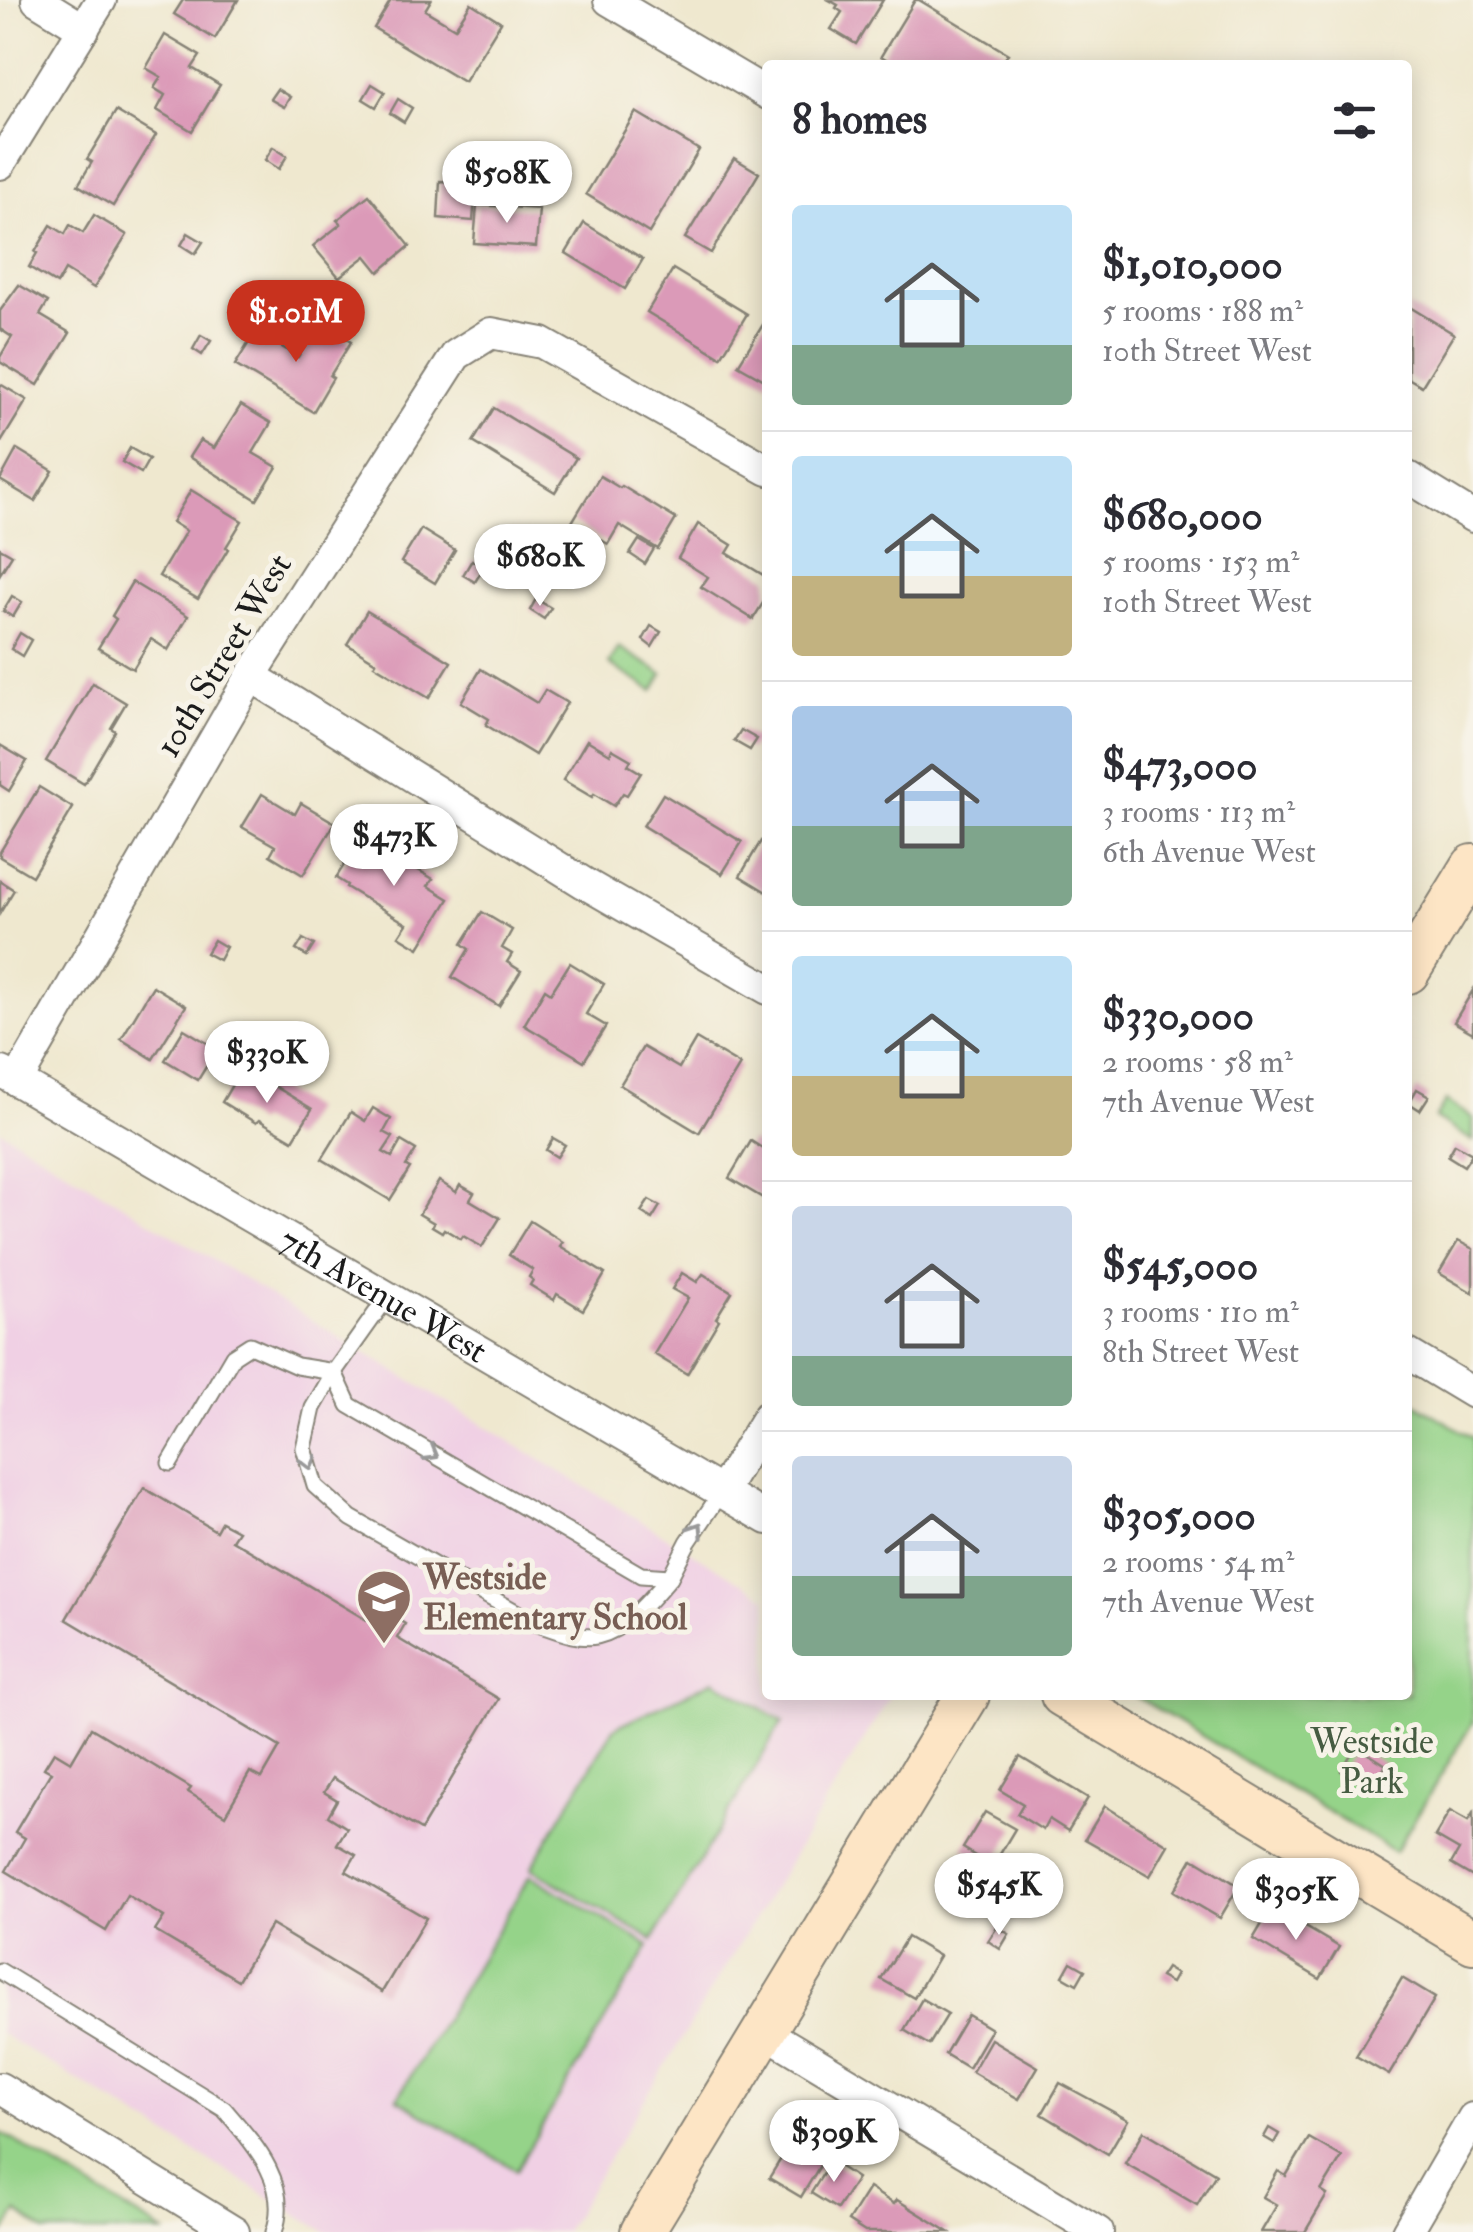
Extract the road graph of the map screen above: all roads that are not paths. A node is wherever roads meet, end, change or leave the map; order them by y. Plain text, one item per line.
1 (37, 0) edge
2 (101, 0) edge
3 (609, 0) edge
4 (84, 29) junction
5 (762, 90) edge
6 (0, 164) edge
7 (762, 467) edge
8 (1412, 480) edge
9 (1473, 517) edge
10 (251, 676) junction
11 (1470, 879) edge
12 (1412, 966) edge
13 (762, 986) edge
14 (9, 1076) edge
15 (388, 1296) junction
16 (1412, 1356) edge
17 (334, 1372) junction
18 (1473, 1393) edge
19 (762, 1426) edge
20 (170, 1463) dead end
21 (721, 1493) junction
22 (762, 1516) edge
23 (670, 1576) junction
24 (965, 1700) edge
25 (1070, 1700) edge
26 (1473, 1942) edge
27 (0, 1970) edge
28 (763, 2031) junction
29 (0, 2088) edge
30 (1473, 2118) edge
31 (234, 2232) edge
32 (274, 2232) edge
33 (642, 2232) edge
34 (1098, 2232) edge
35 (1407, 2232) edge

1 - 4 street
2 - 4 street
3 - 5 street
4 - 6 street
7 - 10 street, 10th Street West
8 - 9 street
10 - 13 street
10 - 14 street, 10th Street West
11 - 12 street
14 - 15 street, 7th Avenue West
15 - 17 lane
15 - 21 street, 7th Avenue West
16 - 18 street
17 - 20 lane
17 -> 23 lane
17 -> 23 lane
19 - 21 street
21 - 22 street, 7th Avenue West
23 -> 21 lane
24 - 28 street
25 - 26 street
27 - 32 lane
28 - 33 street
28 - 34 street
29 - 31 street
30 - 35 street

